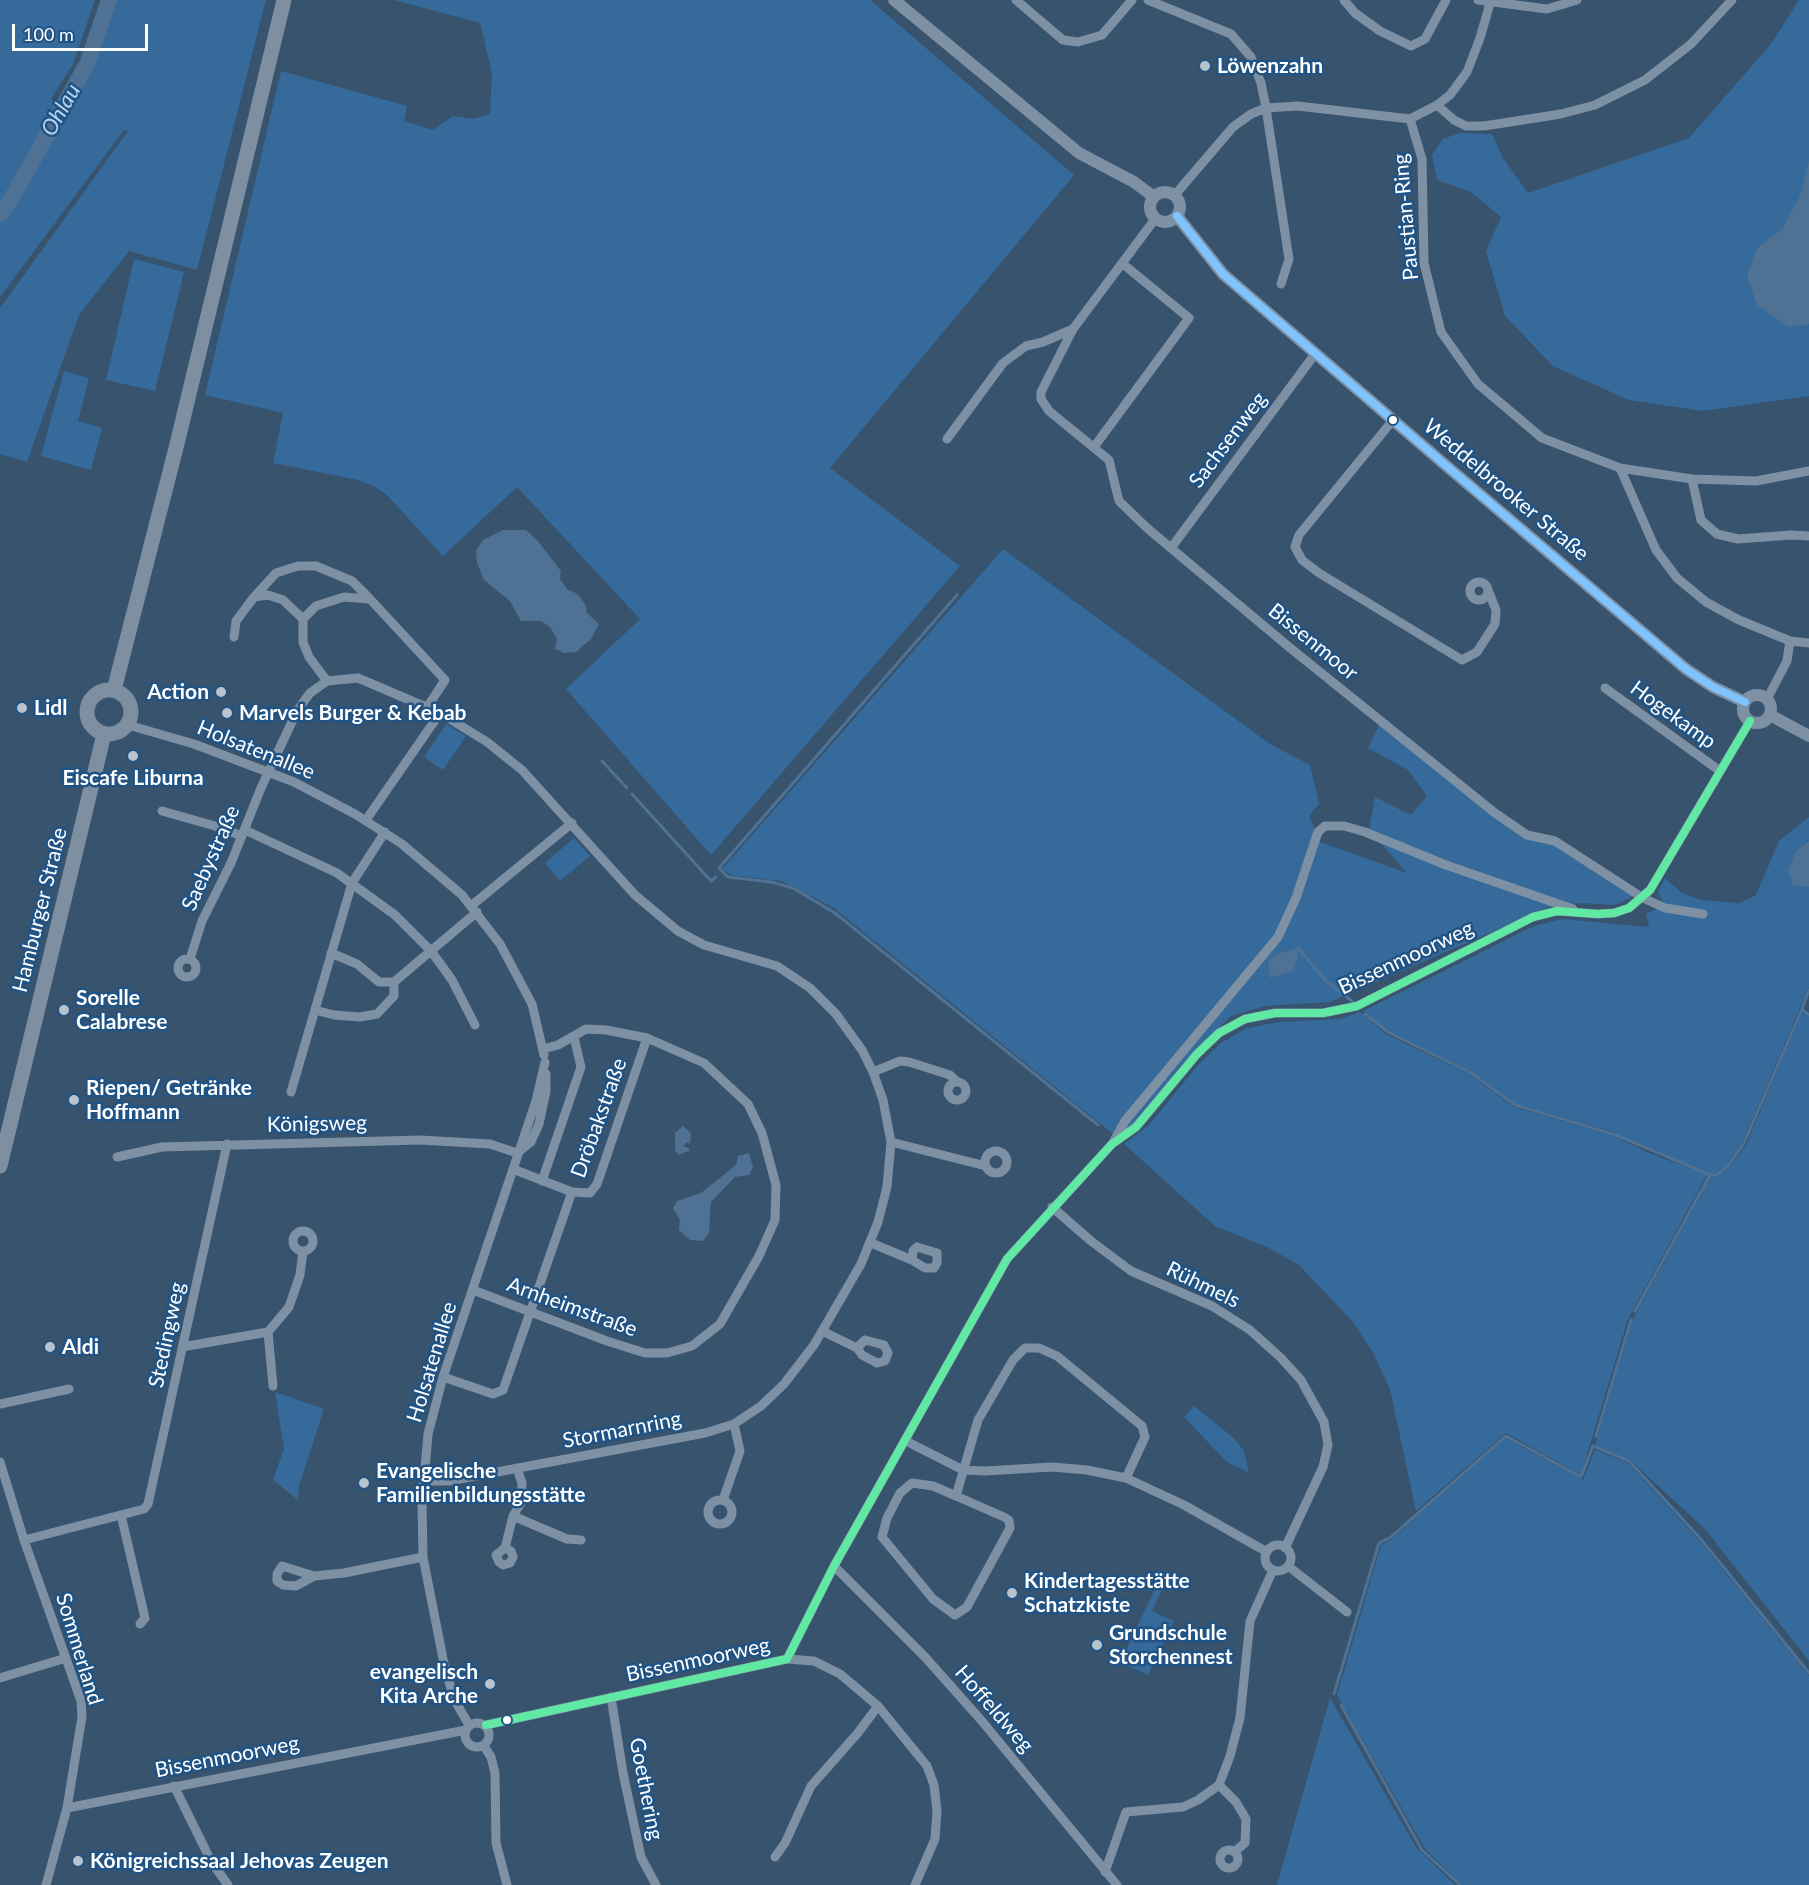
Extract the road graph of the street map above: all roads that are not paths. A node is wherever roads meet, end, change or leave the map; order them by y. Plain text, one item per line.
1 (284, 0) edge
2 (894, 0) edge
3 (1016, 0) edge
4 (1132, 0) edge
5 (1148, 0) edge
6 (1344, 0) edge
7 (1446, 0) edge
8 (1478, 0) edge
9 (1577, 0) edge
10 (1732, 0) edge
11 (1491, 2) edge
12 (1437, 105) junction
13 (1266, 108) junction
14 (1410, 119) junction
15 (1174, 196) junction
16 (1154, 197) junction
17 (1177, 216) junction
18 (1155, 219) junction
19 (1123, 264) junction
20 (1281, 284) dead end
21 (1073, 329) junction
22 (1043, 342) junction
23 (1315, 354) junction
24 (1058, 356) junction
25 (1393, 420) junction
26 (947, 439) dead end
27 (1094, 447) junction
28 (1620, 468) junction
29 (1809, 471) edge
30 (1692, 478) junction
31 (1809, 536) edge
32 (1171, 548) junction
33 (1488, 591) dead end
34 (254, 597) junction
35 (370, 599) junction
36 (303, 619) junction
37 (234, 637) dead end
38 (1790, 641) junction
39 (1809, 643) edge
40 (327, 681) junction
41 (1605, 688) dead end
42 (114, 690) junction
43 (1767, 699) junction
44 (1745, 702) junction
45 (428, 706) junction
46 (440, 712) junction
47 (1770, 715) junction
48 (1750, 721) junction
49 (128, 724) junction
50 (104, 734) junction
51 (1809, 736) edge
52 (1720, 771) junction
53 (269, 772) junction
54 (162, 812) dead end
55 (366, 820) junction
56 (573, 823) junction
57 (385, 832) junction
58 (243, 833) junction
59 (352, 883) junction
60 (1643, 898) junction
61 (474, 909) junction
62 (1583, 913) junction
63 (1703, 914) dead end
64 (431, 951) junction
65 (332, 953) junction
66 (190, 959) dead end
67 (394, 982) junction
68 (315, 1010) junction
69 (475, 1026) dead end
70 (574, 1037) junction
71 (647, 1038) junction
72 (543, 1049) junction
73 (873, 1072) junction
74 (957, 1082) dead end
75 (291, 1092) dead end
76 (891, 1142) junction
77 (227, 1144) junction
78 (1112, 1144) junction
79 (517, 1153) junction
80 (117, 1157) dead end
81 (0, 1166) edge
82 (986, 1166) dead end
83 (513, 1170) junction
84 (542, 1180) junction
85 (572, 1192) junction
86 (1052, 1208) junction
87 (871, 1243) junction
88 (303, 1251) dead end
89 (912, 1260) dead end
90 (473, 1290) junction
91 (530, 1312) junction
92 (822, 1331) junction
93 (268, 1332) junction
94 (182, 1347) junction
95 (857, 1348) dead end
96 (443, 1377) junction
97 (273, 1386) dead end
98 (69, 1389) dead end
99 (0, 1404) edge
100 (734, 1424) junction
101 (906, 1441) junction
102 (0, 1462) edge
103 (517, 1468) junction
104 (963, 1470) junction
105 (1126, 1478) junction
106 (424, 1481) junction
107 (956, 1496) junction
108 (723, 1500) dead end
109 (122, 1515) junction
110 (513, 1516) junction
111 (24, 1540) junction
112 (581, 1540) dead end
113 (505, 1548) dead end
114 (1285, 1548) junction
115 (1267, 1552) junction
116 (423, 1557) junction
117 (834, 1566) junction
118 (1288, 1566) junction
119 (1273, 1570) junction
120 (314, 1576) dead end
121 (1347, 1612) dead end
122 (140, 1624) dead end
123 (66, 1658) junction
124 (787, 1659) junction
125 (0, 1678) edge
126 (611, 1697) junction
127 (878, 1706) junction
128 (486, 1725) junction
129 (468, 1727) junction
130 (484, 1746) junction
131 (1219, 1785) junction
132 (174, 1786) junction
133 (67, 1808) junction
134 (1234, 1852) dead end
135 (775, 1857) dead end
136 (1109, 1880) edge
137 (46, 1885) edge
138 (228, 1885) edge
139 (507, 1885) edge
140 (656, 1885) edge
141 (915, 1885) edge

1 - 42 main road
2 - 16 street
3 - 4 street
5 - 13 street
6 - 7 street
8 - 11 street
9 - 11 street
10 - 12 street
11 - 12 street
12 - 14 street
13 - 14 street
13 - 15 street
13 - 20 street
14 - 28 street, Paustian-Ring
15 - 16 street
15 - 17 street, Weddelbrooker Straße
16 - 18 street
17 - 18 street
17 - 23 street, Weddelbrooker Straße
18 - 19 street, Bissenmoor
19 - 21 street, Bissenmoor
19 - 27 street
21 - 22 street, Bissenmoor
21 - 24 street, Bissenmoor
22 - 24 street
22 - 26 street, Bissenmoor
23 - 25 street, Weddelbrooker Straße
23 - 32 street, Sachsenweg
24 - 27 street, Bissenmoor
25 - 33 street
25 - 44 street, Weddelbrooker Straße
27 - 32 street, Bissenmoor
28 - 30 street, Paustian-Ring
28 - 38 street
29 - 30 street, Paustian-Ring
30 - 31 street
32 - 60 street, Bissenmoor
34 - 35 street
34 - 36 street
34 - 37 street
35 - 36 street
35 - 45 street
36 - 40 street
38 - 39 street
38 - 43 street
40 - 45 street, Stormarnring
40 - 53 street
41 - 52 street, Hogekamp
42 - 49 main road
42 - 50 main road
43 - 44 street
43 - 47 street
44 - 48 street
45 - 46 street, Stormarnring
46 - 55 street
46 - 56 street, Stormarnring
47 - 48 street
47 - 51 street
48 - 52 street
49 - 50 main road
49 - 53 street, Holsatenallee
50 - 81 main road, Hamburger Straße
52 - 60 street
53 - 55 street, Holsatenallee
53 - 58 street, Saebystraße
54 - 58 street
55 - 57 street, Holsatenallee
56 - 61 street
56 - 73 street, Stormarnring
57 - 59 street
57 - 61 street, Holsatenallee
58 - 59 street
58 - 66 street, Saebystraße
59 - 64 street
59 - 65 street
60 - 62 street, Bissenmoorweg
60 - 63 street, Bissenmoor
61 - 64 street
61 - 72 street, Holsatenallee
62 - 78 street, Bissenmoorweg
62 - 78 street
64 - 67 street
64 - 69 street
65 - 67 street
65 - 68 street
67 - 68 street
68 - 75 street
70 - 71 street, Arnheimstraße
70 - 72 street, Arnheimstraße
70 - 84 street
71 - 85 street, Dröbakstraße
71 - 91 street, Arnheimstraße
72 - 79 street, Holsatenallee
73 - 74 street
73 - 76 street, Stormarnring
76 - 82 street
76 - 87 street, Stormarnring
77 - 79 street, Königsweg
77 - 80 street, Königsweg
77 - 94 street, Stedingweg
78 - 86 street, Bissenmoorweg
79 - 83 street, Holsatenallee
83 - 84 street
83 - 90 street, Holsatenallee
84 - 85 street
85 - 91 street
86 - 101 street, Bissenmoorweg
86 - 114 street, Rühmels
87 - 89 street
87 - 92 street, Stormarnring
88 - 93 street
90 - 91 street, Arnheimstraße
90 - 96 street, Holsatenallee
91 - 96 street
92 - 95 street
92 - 100 street, Stormarnring
93 - 94 street
93 - 97 street
94 - 109 street, Stedingweg
96 - 106 street, Holsatenallee
98 - 99 street
100 - 103 street, Stormarnring
100 - 108 street
101 - 104 street
101 - 117 street, Bissenmoorweg
102 - 111 street, Sommerland
103 - 106 street, Stormarnring
103 - 110 street
104 - 105 street
104 - 105 street
104 - 107 street
105 - 115 street
106 - 116 street, Holsatenallee
107 - 107 street
109 - 111 street, Stedingweg
109 - 122 street
110 - 112 street
110 - 113 street
111 - 123 street, Sommerland
114 - 115 street
114 - 118 street
115 - 119 street
116 - 120 street
116 - 129 street, Holsatenallee
117 - 124 street, Bissenmoorweg
117 - 136 street, Hoffeldweg
118 - 119 street
118 - 121 street
119 - 131 street
123 - 125 street
123 - 133 street, Sommerland
124 - 126 street, Bissenmoorweg
124 - 127 street
126 - 128 street, Bissenmoorweg
126 - 140 street, Goethering
127 - 135 street
127 - 141 street
128 - 129 street, Bissenmoorweg
128 - 130 street
129 - 130 street
129 - 132 street, Bissenmoorweg
130 - 139 street
131 - 134 street
131 - 136 street
132 - 133 street, Bissenmoorweg
132 - 138 street
133 - 137 street, Sommerland

